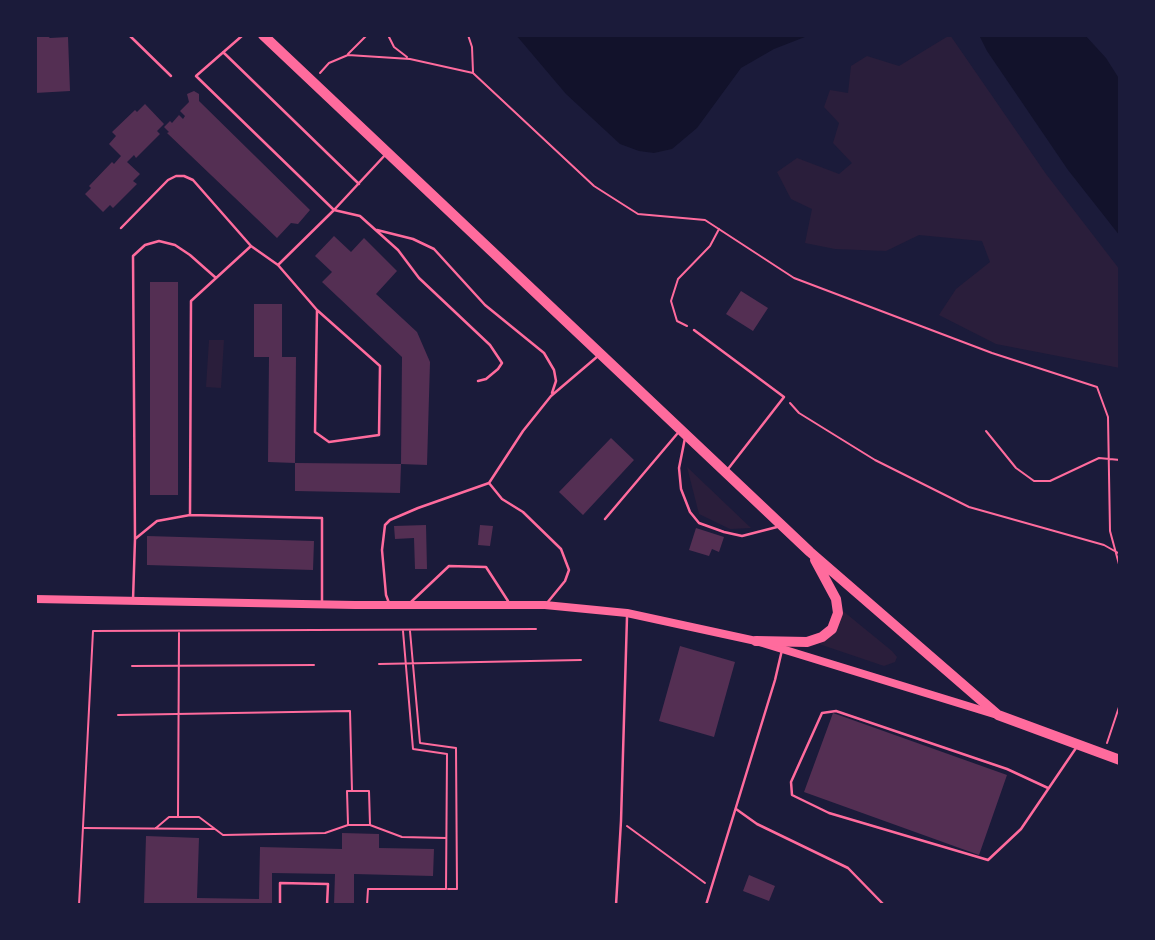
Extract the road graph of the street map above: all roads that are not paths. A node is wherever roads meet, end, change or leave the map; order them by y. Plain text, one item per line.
1 (129, 35) edge
2 (243, 35) edge
3 (263, 35) edge
4 (223, 52) junction
5 (171, 76) dead end
6 (387, 153) junction
7 (359, 184) junction
8 (334, 210) junction
9 (121, 228) dead end
10 (376, 230) junction
11 (251, 246) junction
12 (278, 265) junction
13 (216, 278) junction
14 (317, 310) junction
15 (694, 330) road end
16 (601, 354) junction
17 (478, 381) dead end
18 (551, 396) junction
19 (683, 432) junction
20 (726, 472) junction
21 (489, 483) junction
22 (190, 515) junction
23 (605, 519) dead end
24 (782, 526) junction
25 (135, 539) junction
26 (810, 552) junction
27 (35, 599) edge
28 (133, 600) junction
29 (322, 603) junction
30 (389, 604) junction
31 (409, 604) junction
32 (510, 605) junction
33 (545, 606) junction
34 (627, 613) junction
35 (756, 641) junction
36 (782, 650) junction
37 (998, 715) junction
38 (1079, 745) junction
39 (1120, 760) edge
40 (1048, 788) junction
41 (736, 809) junction
42 (280, 905) edge
43 (327, 905) edge
44 (616, 905) edge
45 (706, 905) edge
46 (884, 905) edge

1 - 5 lane
2 - 4 lane
3 - 6 highway
4 - 7 lane
4 - 8 lane
6 - 7 lane
6 - 16 highway
7 - 8 lane
8 - 10 lane
8 - 12 lane
9 - 11 lane
10 - 17 lane
10 - 18 lane
11 - 12 lane
11 - 13 lane
12 - 14 lane
13 - 22 lane
13 - 25 lane
14 - 14 lane
15 - 20 lane
16 - 18 lane
16 - 19 highway
18 - 21 lane
19 - 20 highway
19 - 23 lane
19 - 24 lane
20 - 24 highway
21 - 30 lane
21 - 33 lane
22 - 25 lane
22 - 29 lane
24 - 26 highway
25 - 28 lane
26 - 35 highway
26 - 37 highway
27 - 28 street
28 - 29 street
29 - 30 street
30 - 31 street
31 - 32 street
31 - 32 lane
32 - 33 street
33 - 34 street
34 - 35 street
34 - 44 lane
35 - 36 street
36 - 37 street
36 - 41 lane
37 - 38 highway
38 - 39 highway
38 - 40 lane
40 - 40 lane
41 - 45 lane
41 - 46 lane
42 - 43 lane

